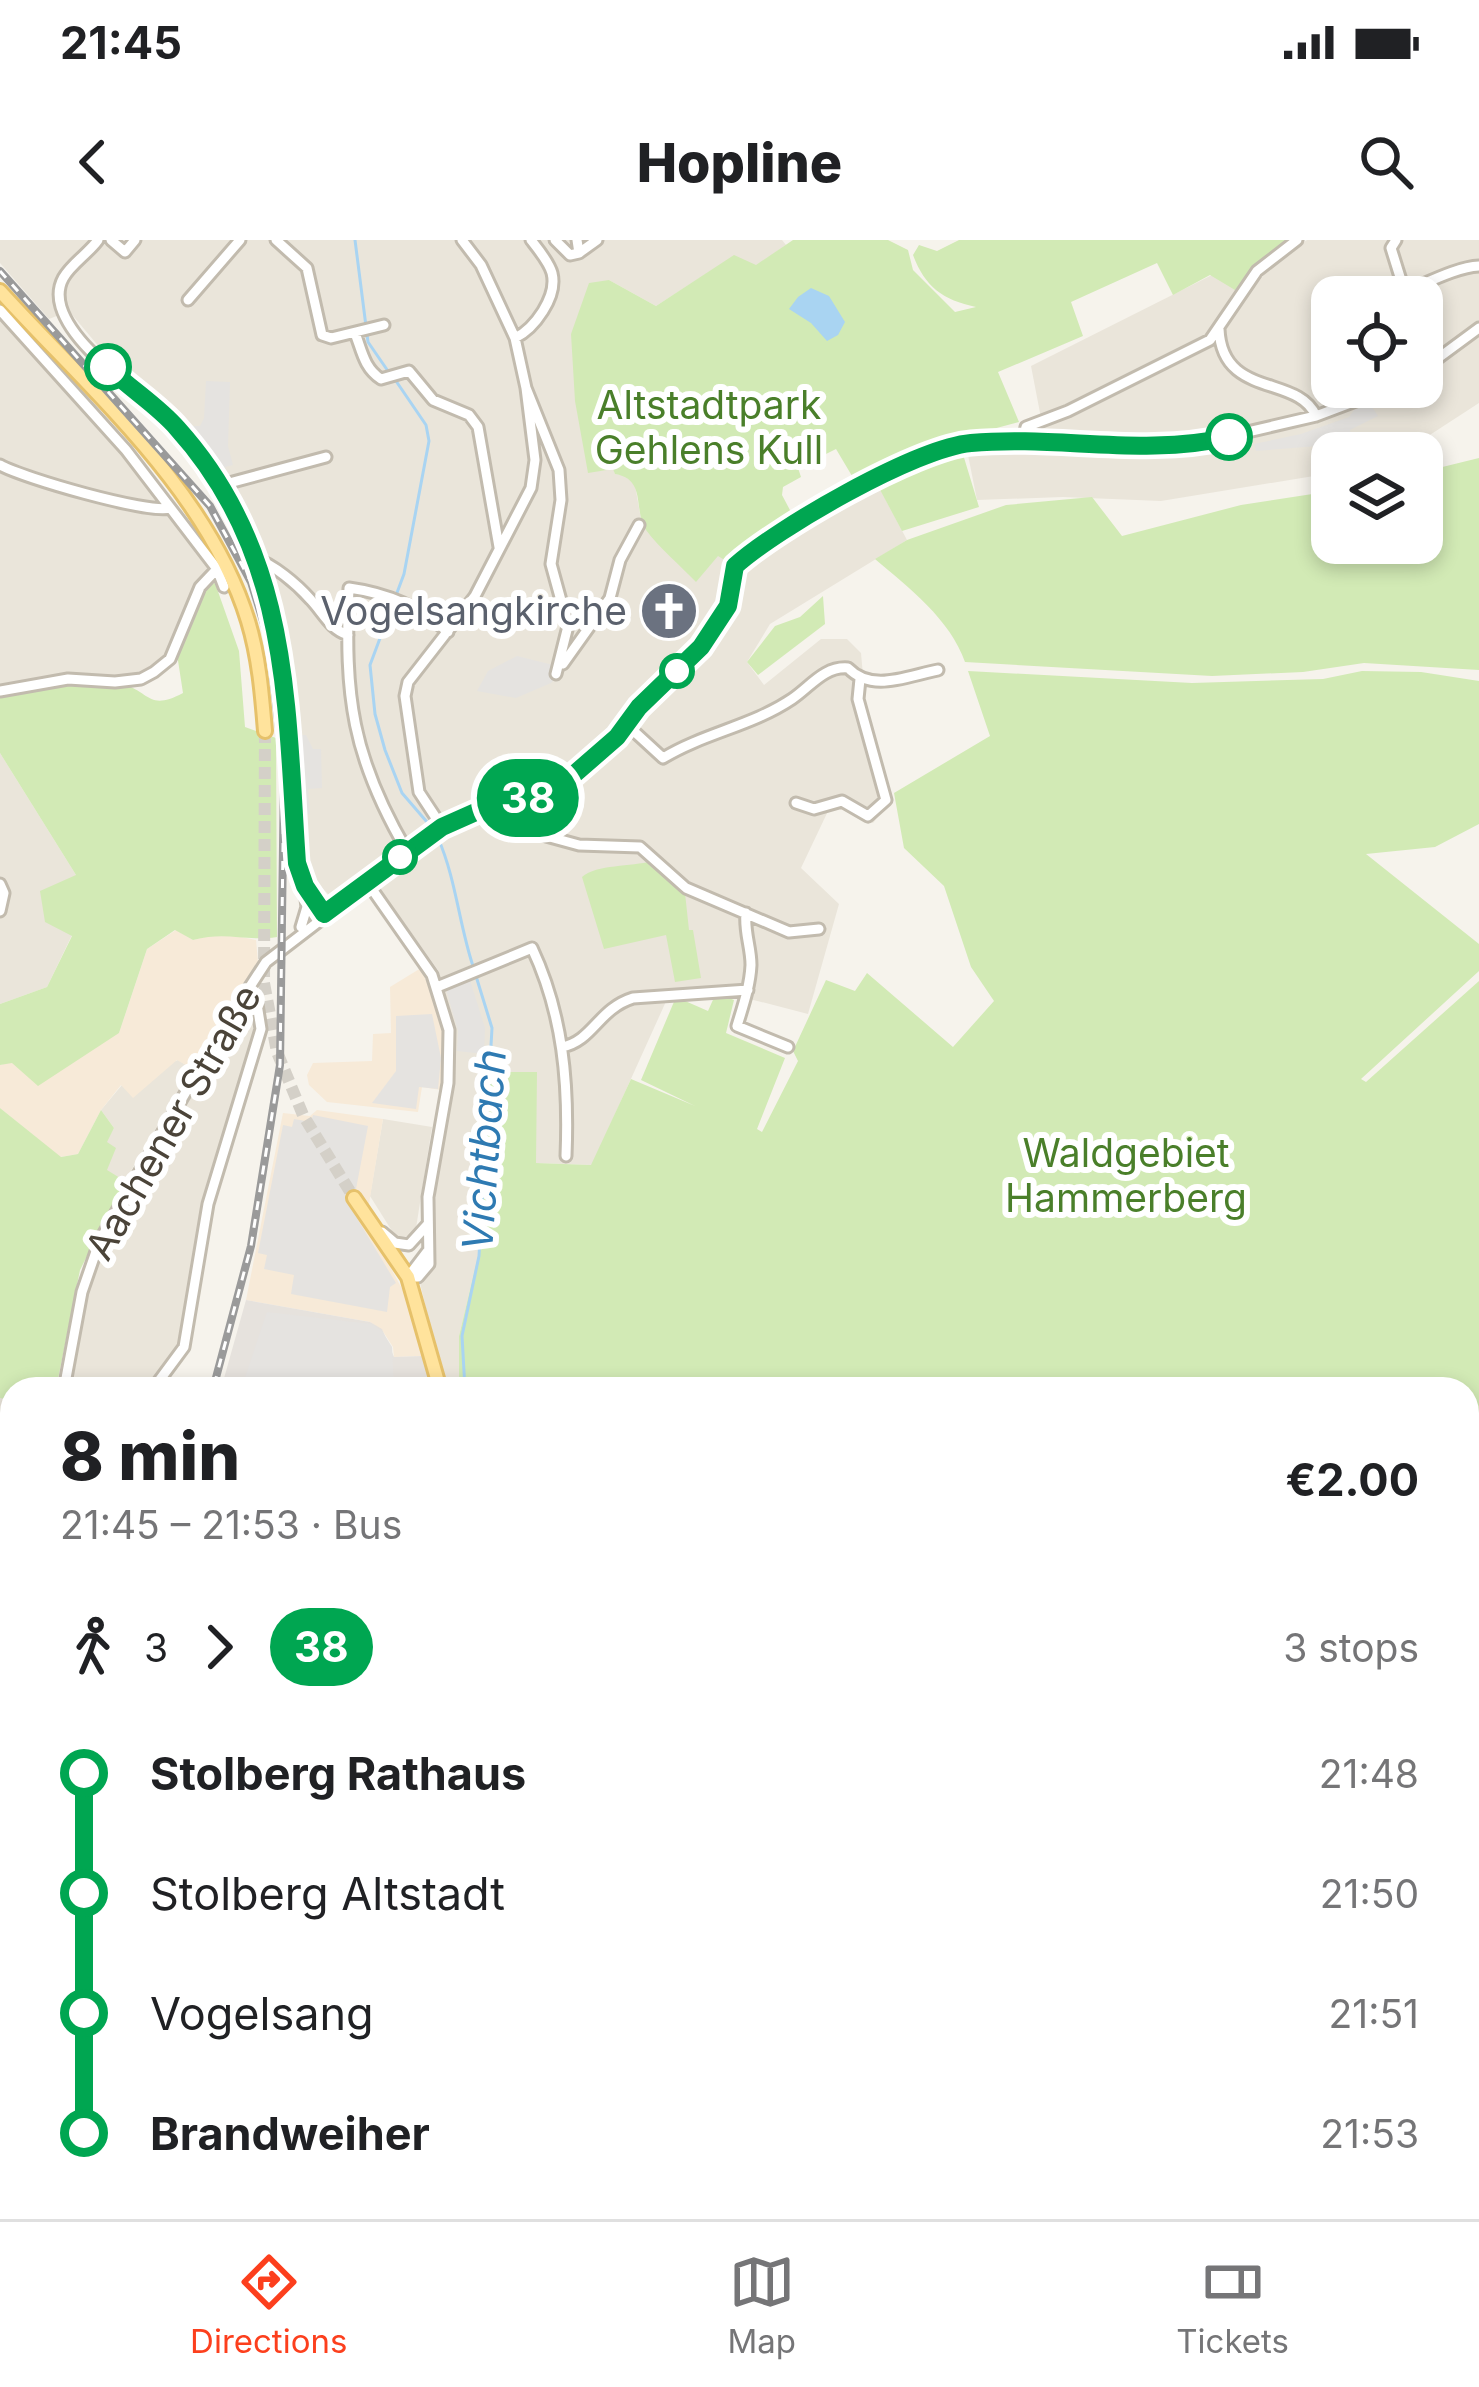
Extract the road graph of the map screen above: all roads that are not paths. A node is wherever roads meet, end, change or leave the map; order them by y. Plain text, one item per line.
1 (98, 240) edge
2 (111, 240) edge
3 (135, 240) edge
4 (240, 240) edge
5 (276, 240) edge
6 (462, 240) edge
7 (531, 240) edge
8 (555, 240) edge
9 (577, 240) edge
10 (597, 240) edge
11 (1297, 240) edge
12 (1396, 240) edge
13 (579, 253) junction
14 (1479, 266) edge
15 (1401, 276) edge
16 (1443, 278) edge
17 (0, 291) edge
18 (188, 300) dead end
19 (0, 310) edge
20 (378, 326) dead end
21 (1479, 328) edge
22 (1219, 329) junction
23 (358, 332) junction
24 (514, 338) junction
25 (1443, 355) edge
26 (526, 388) junction
27 (1335, 408) edge
28 (1316, 416) junction
29 (1023, 442) junction
30 (326, 457) dead end
31 (0, 465) edge
32 (218, 486) junction
33 (170, 508) junction
34 (639, 525) dead end
35 (499, 547) junction
36 (253, 557) junction
37 (218, 569) junction
38 (224, 587) dead end
39 (448, 632) junction
40 (348, 635) junction
41 (938, 670) dead end
42 (860, 679) junction
43 (0, 691) edge
44 (626, 724) junction
45 (265, 731) tunnel mouth
46 (796, 802) dead end
47 (537, 816) dead end
48 (436, 831) junction
49 (407, 851) junction
50 (367, 882) junction
51 (0, 884) edge
52 (305, 886) junction
53 (0, 910) edge
54 (746, 913) junction
55 (324, 914) junction
56 (820, 929) dead end
57 (295, 937) junction
58 (437, 987) junction
59 (748, 989) junction
60 (245, 994) junction
61 (562, 1047) junction
62 (788, 1047) dead end
63 (566, 1156) dead end
64 (354, 1198) tunnel mouth
65 (428, 1224) junction
66 (376, 1227) junction
67 (407, 1277) junction
68 (66, 1377) edge
69 (162, 1377) edge
70 (436, 1377) edge

1 - 32 street
2 - 3 street
4 - 18 street
5 - 23 street
6 - 24 street
7 - 24 street
8 - 13 street
9 - 13 street
10 - 13 street
11 - 22 street
12 - 15 street
14 - 16 street
17 - 45 main road
19 - 33 street
20 - 23 street
21 - 25 street
22 - 28 street
22 - 29 street
23 - 35 street
24 - 26 street
26 - 34 street
26 - 35 street
27 - 28 street, Aachener Straße
28 - 29 street, Aachener Straße
29 - 44 street, Aachener Straße
30 - 32 street
31 - 33 street
32 - 36 street
33 - 37 street
35 - 39 street
36 - 40 street
36 - 52 street
37 - 38 street
37 - 43 street
39 - 40 street
39 - 48 street
40 - 49 street
41 - 42 street
42 - 44 street
42 - 46 street
44 - 48 street, Aachener Straße
47 - 54 street
48 - 49 street, Aachener Straße
49 - 50 street, Aachener Straße
50 - 55 street, Aachener Straße
50 - 58 street
51 - 53 street
52 - 55 street
52 - 57 street
54 - 56 street
54 - 59 street
55 - 57 street, Aachener Straße
57 - 60 street, Aachener Straße
58 - 61 street
58 - 65 street
59 - 61 street
59 - 62 street
60 - 68 street, Aachener Straße
60 - 69 street
61 - 63 street
64 - 66 main road
65 - 66 street
65 - 67 street
66 - 67 main road
67 - 70 main road

